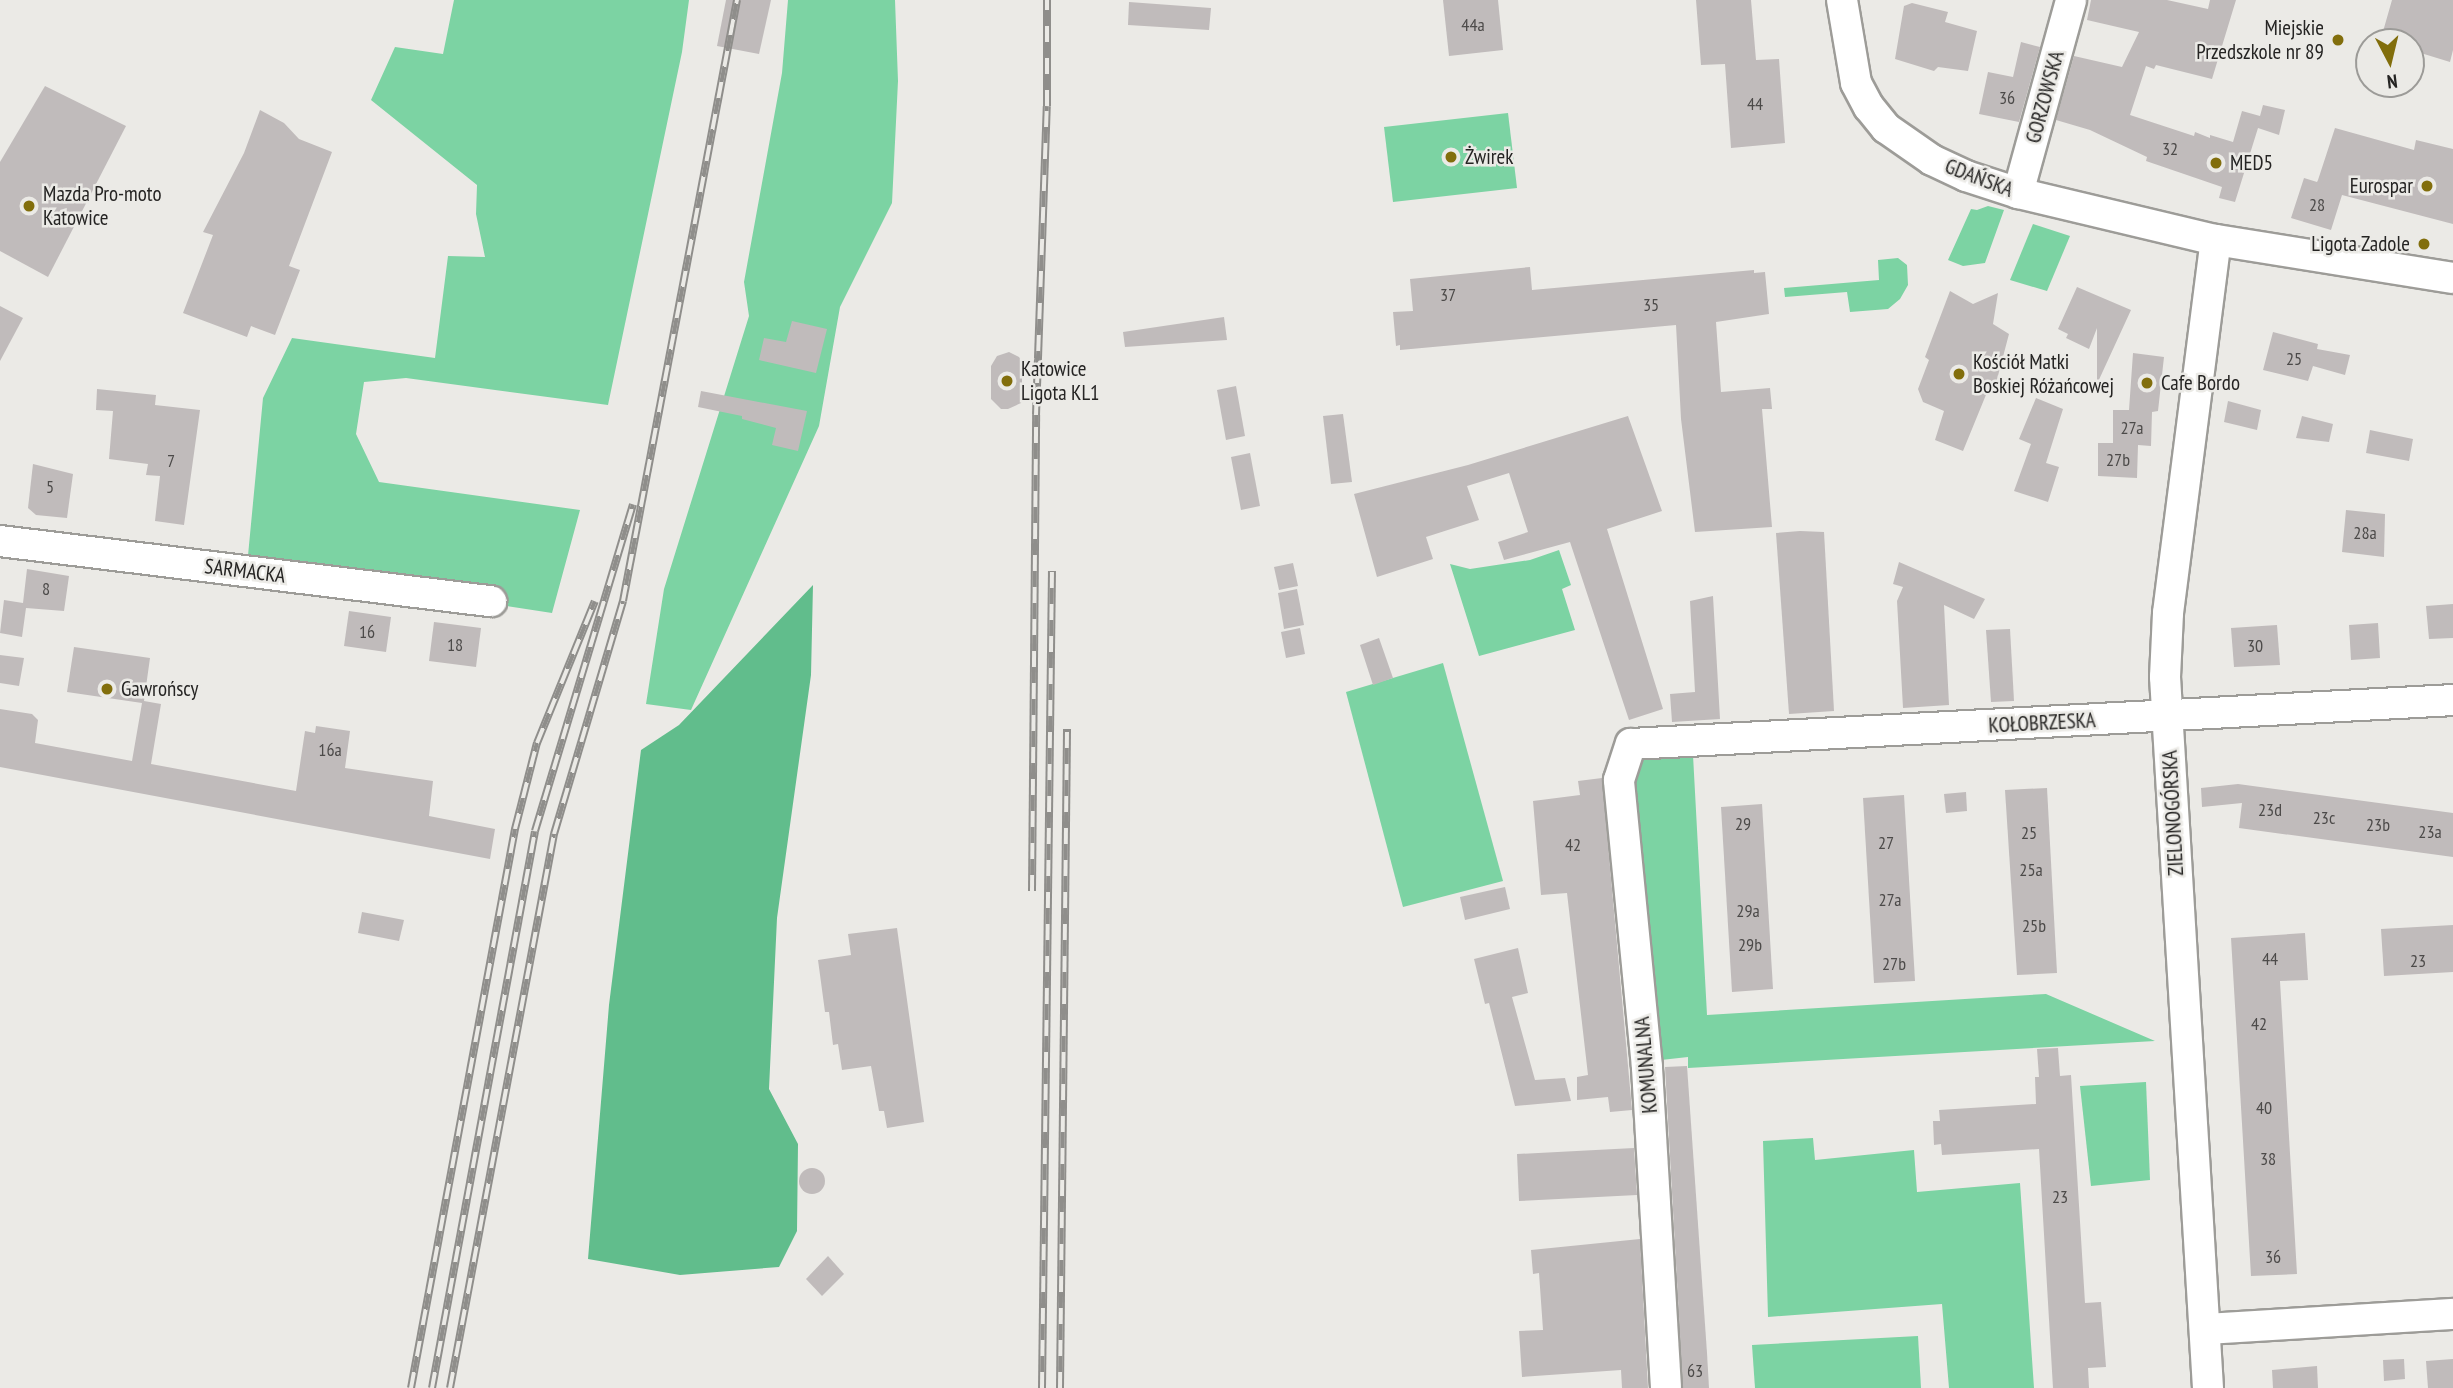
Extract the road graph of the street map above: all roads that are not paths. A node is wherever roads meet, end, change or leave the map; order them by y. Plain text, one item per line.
1 (1842, 0) edge
2 (2071, 0) edge
3 (2018, 193) junction
4 (2216, 240) junction
5 (2453, 278) edge
6 (0, 541) edge
7 (491, 600) dead end
8 (2453, 700) edge
9 (2168, 716) junction
10 (1631, 744) joint
11 (2453, 1314) edge
12 (2205, 1329) junction
13 (1667, 1388) edge
14 (2208, 1388) edge

1 - 3 street, GDAŃSKA
2 - 3 street, GORZOWSKA
3 - 4 street, GDAŃSKA
4 - 5 street, GDAŃSKA
4 - 9 street, ZIELONOGÓRSKA
6 - 7 street, SARMACKA
8 - 9 street, KOŁOBRZESKA
9 - 10 street, KOŁOBRZESKA
9 - 12 street, ZIELONOGÓRSKA
10 - 13 street, KOMUNALNA
11 - 12 street
12 - 14 street, ZIELONOGÓRSKA

